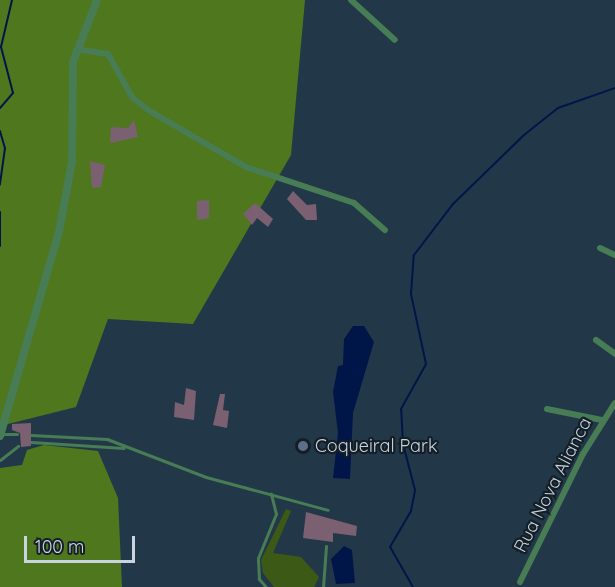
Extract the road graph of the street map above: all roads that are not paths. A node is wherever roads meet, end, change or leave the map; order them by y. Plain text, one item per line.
1 (97, 0) edge
2 (351, 0) edge
3 (395, 40) dead end
4 (76, 49) junction
5 (385, 231) dead end
6 (600, 248) dead end
7 (615, 255) edge
8 (596, 340) dead end
9 (615, 354) edge
10 (615, 403) edge
11 (547, 410) dead end
12 (602, 420) junction
13 (17, 434) dead end
14 (0, 435) edge
15 (31, 435) dead end
16 (31, 442) dead end
17 (18, 446) dead end
18 (129, 448) junction
19 (0, 460) edge
20 (271, 494) junction
21 (328, 510) dead end
22 (327, 546) dead end
23 (520, 582) dead end
24 (266, 587) edge
25 (323, 587) edge

1 - 4 street
2 - 3 street
4 - 5 street
4 - 14 street
6 - 7 street
8 - 9 street
10 - 12 street, Rua Nova Alianca
11 - 12 street
12 - 23 street, Rua Nova Alianca
13 - 14 lane
15 - 18 lane
16 - 18 lane
17 - 19 lane
18 - 20 lane
20 - 21 lane
20 - 24 lane
22 - 25 lane

